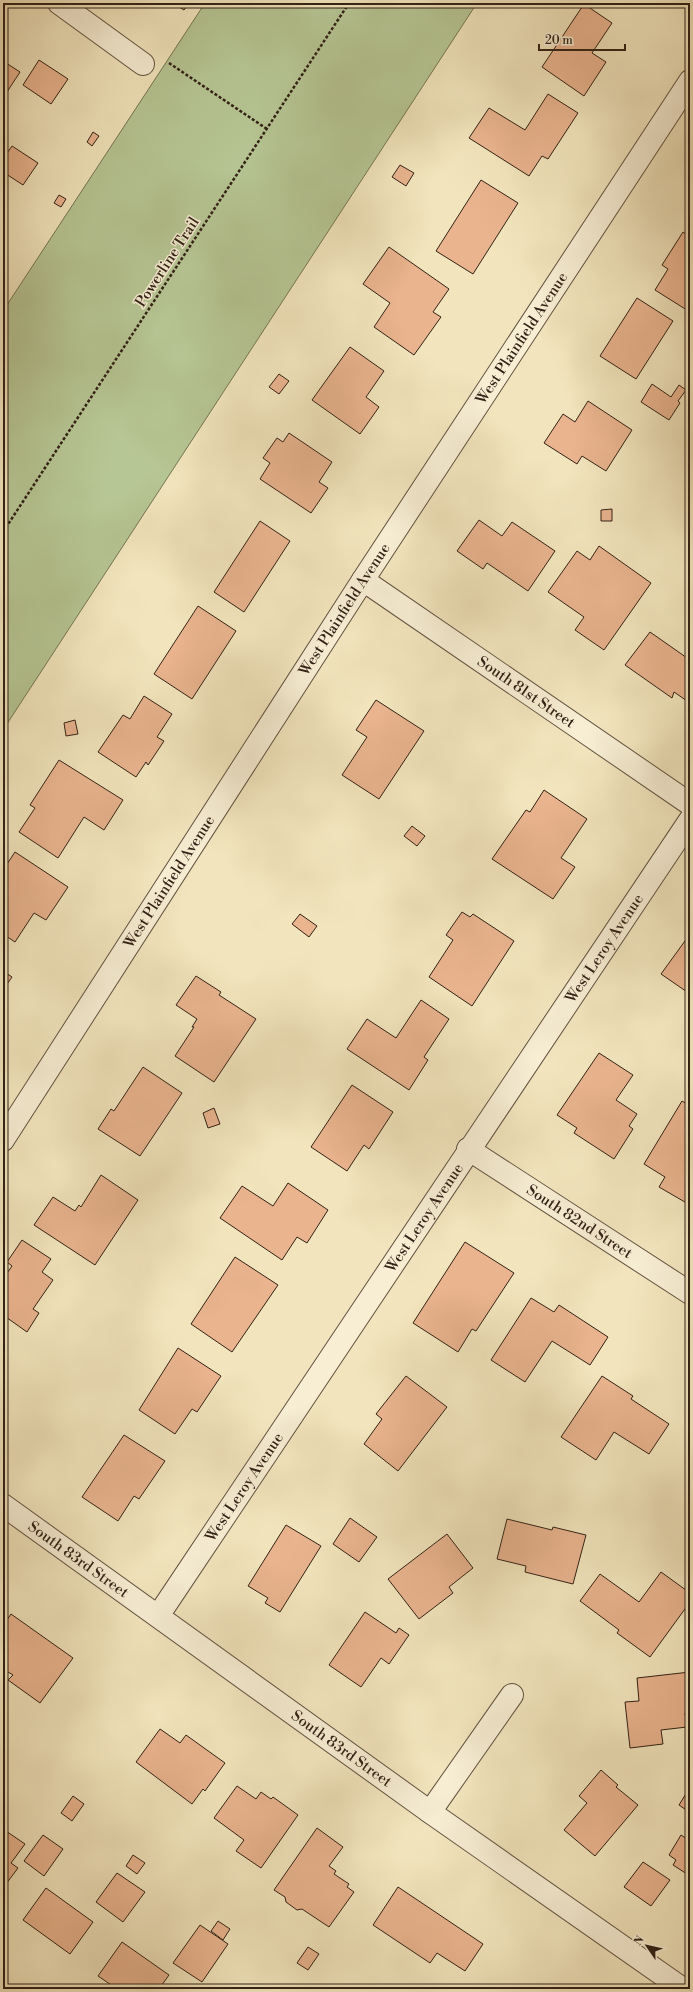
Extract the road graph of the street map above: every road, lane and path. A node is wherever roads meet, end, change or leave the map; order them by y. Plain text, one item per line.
1 (59, 3) edge
2 (349, 3) edge
3 (144, 64) joint
4 (690, 81) edge
5 (267, 130) junction
6 (3, 532) edge
7 (363, 580) junction
8 (690, 804) edge
9 (690, 820) edge
10 (3, 1140) edge
11 (468, 1149) junction
12 (690, 1293) edge
13 (3, 1505) edge
14 (158, 1616) junction
15 (512, 1695) dead end
16 (430, 1812) junction
17 (683, 1989) edge

1 - 3 street
2 - 5 path, Powerline Trail
3 - 5 path
4 - 7 street, West Plainfield Avenue
5 - 6 path, Powerline Trail
7 - 8 street, South 81st Street
7 - 10 street, West Plainfield Avenue
9 - 11 street, West Leroy Avenue
11 - 12 street, South 82nd Street
11 - 14 street, West Leroy Avenue
13 - 14 street, South 83rd Street
14 - 16 street, South 83rd Street
15 - 16 street
16 - 17 street, South 83rd Street

